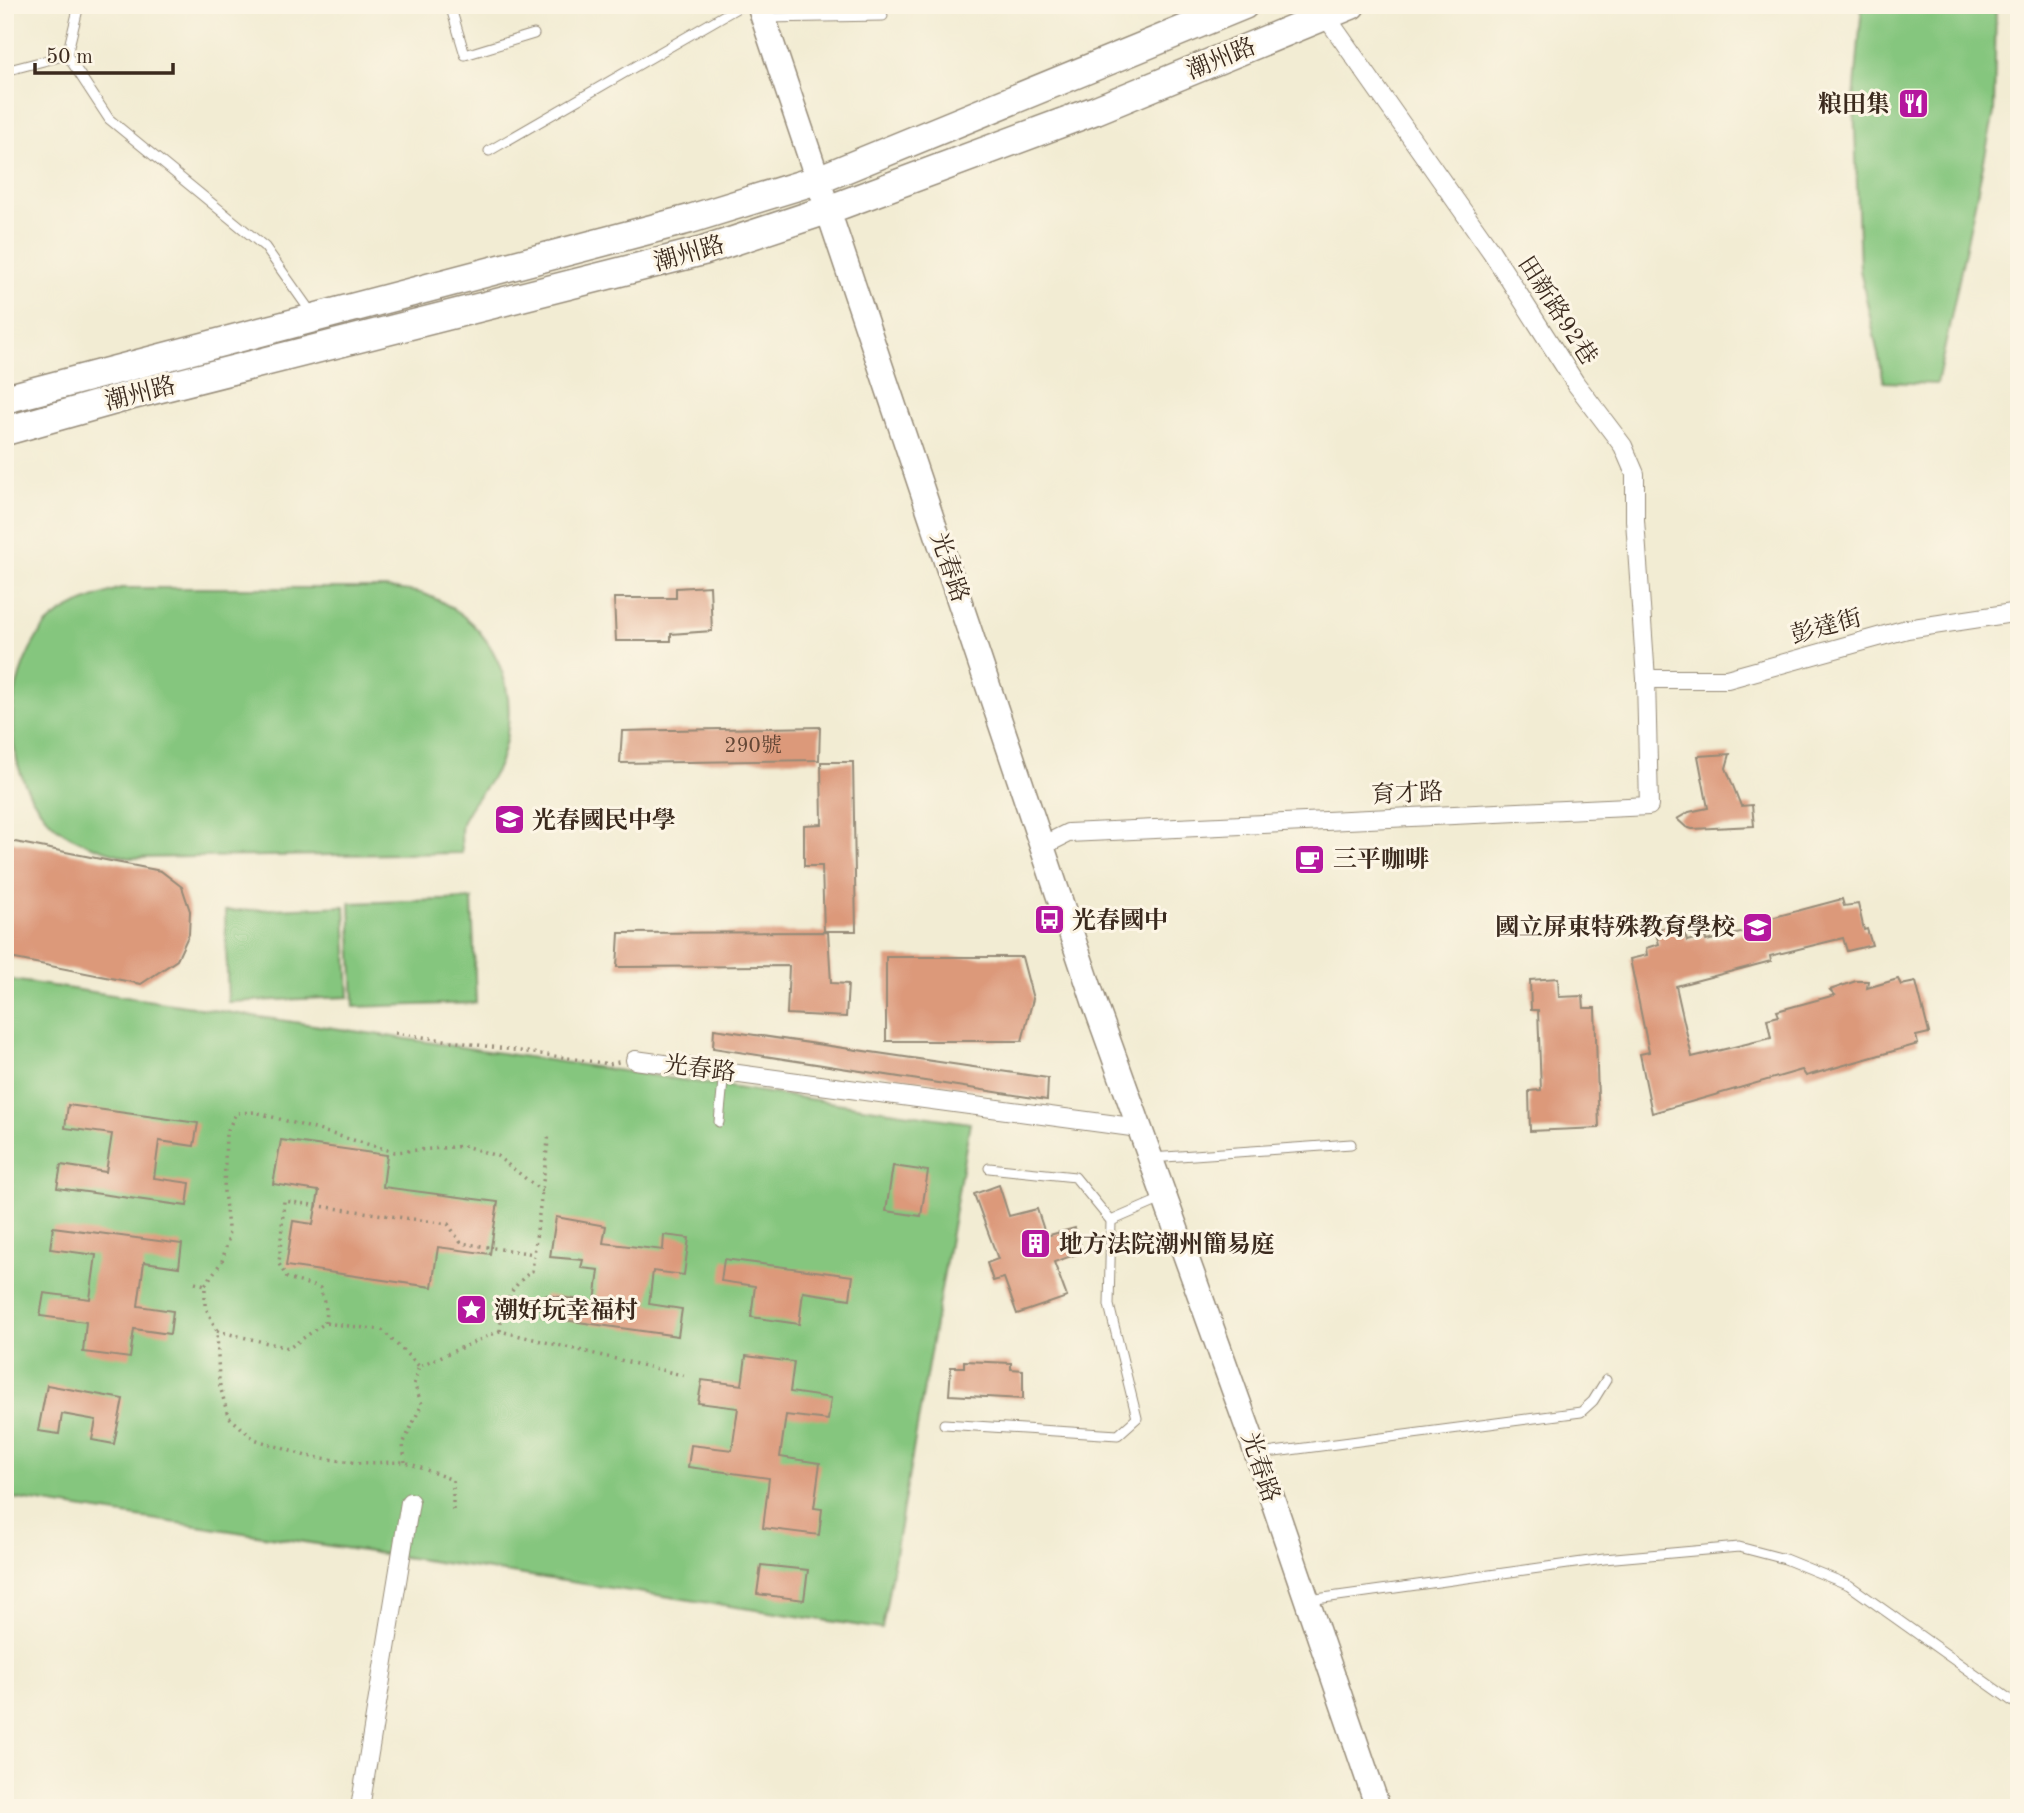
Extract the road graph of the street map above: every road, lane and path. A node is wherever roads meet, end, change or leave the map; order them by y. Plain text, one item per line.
1 (79, 5) edge
2 (450, 5) edge
3 (1244, 5) edge
4 (755, 9) edge
5 (1331, 9) edge
6 (883, 16) dead end
7 (534, 34) dead end
8 (67, 55) junction
9 (5, 71) edge
10 (489, 151) dead end
11 (820, 179) junction
12 (830, 209) junction
13 (314, 317) junction
14 (5, 400) edge
15 (5, 430) edge
16 (2019, 612) edge
17 (1646, 679) junction
18 (1044, 845) junction
19 (395, 1033) dead end
20 (635, 1060) joint
21 (724, 1071) junction
22 (719, 1122) dead end
23 (1139, 1128) junction
24 (549, 1133) dead end
25 (1351, 1144) dead end
26 (1149, 1158) junction
27 (989, 1168) dead end
28 (543, 1192) junction
29 (1164, 1198) junction
30 (1111, 1222) junction
31 (534, 1254) junction
32 (195, 1282) dead end
33 (205, 1285) junction
34 (325, 1323) junction
35 (217, 1331) junction
36 (500, 1331) junction
37 (419, 1366) junction
38 (686, 1376) dead end
39 (1606, 1380) dead end
40 (944, 1424) dead end
41 (1257, 1454) junction
42 (405, 1462) junction
43 (410, 1502) dead end
44 (453, 1510) dead end
45 (1307, 1601) junction
46 (2019, 1706) edge
47 (360, 1808) edge
48 (1378, 1808) edge

1 - 8 lane
2 - 7 lane
3 - 11 main road, 潮州路
4 - 6 lane
4 - 10 lane
4 - 11 main road, 光春路
5 - 12 main road, 潮州路
5 - 17 street, 田新路92巷
8 - 9 lane
8 - 13 lane
11 - 12 main road, 光春路
11 - 13 main road, 潮州路
12 - 15 main road, 潮州路
12 - 18 main road, 光春路
13 - 14 main road, 潮州路
16 - 17 street, 彭達街
17 - 18 street, 育才路
18 - 23 main road, 光春路
19 - 20 path
20 - 21 street, 光春路
21 - 22 lane
21 - 23 street, 光春路
23 - 26 main road, 光春路
24 - 28 path
25 - 26 lane
26 - 29 main road, 光春路
27 - 30 lane
28 - 31 path
28 - 33 path
29 - 30 lane
29 - 41 main road, 光春路
30 - 40 lane
31 - 34 path
31 - 36 path
32 - 33 path
33 - 35 path
34 - 35 path
34 - 37 path
35 - 42 path
36 - 37 path
36 - 38 path
37 - 42 path
39 - 41 lane
41 - 45 main road, 光春路
42 - 44 path
43 - 47 street
45 - 46 lane
45 - 48 main road, 光春路

